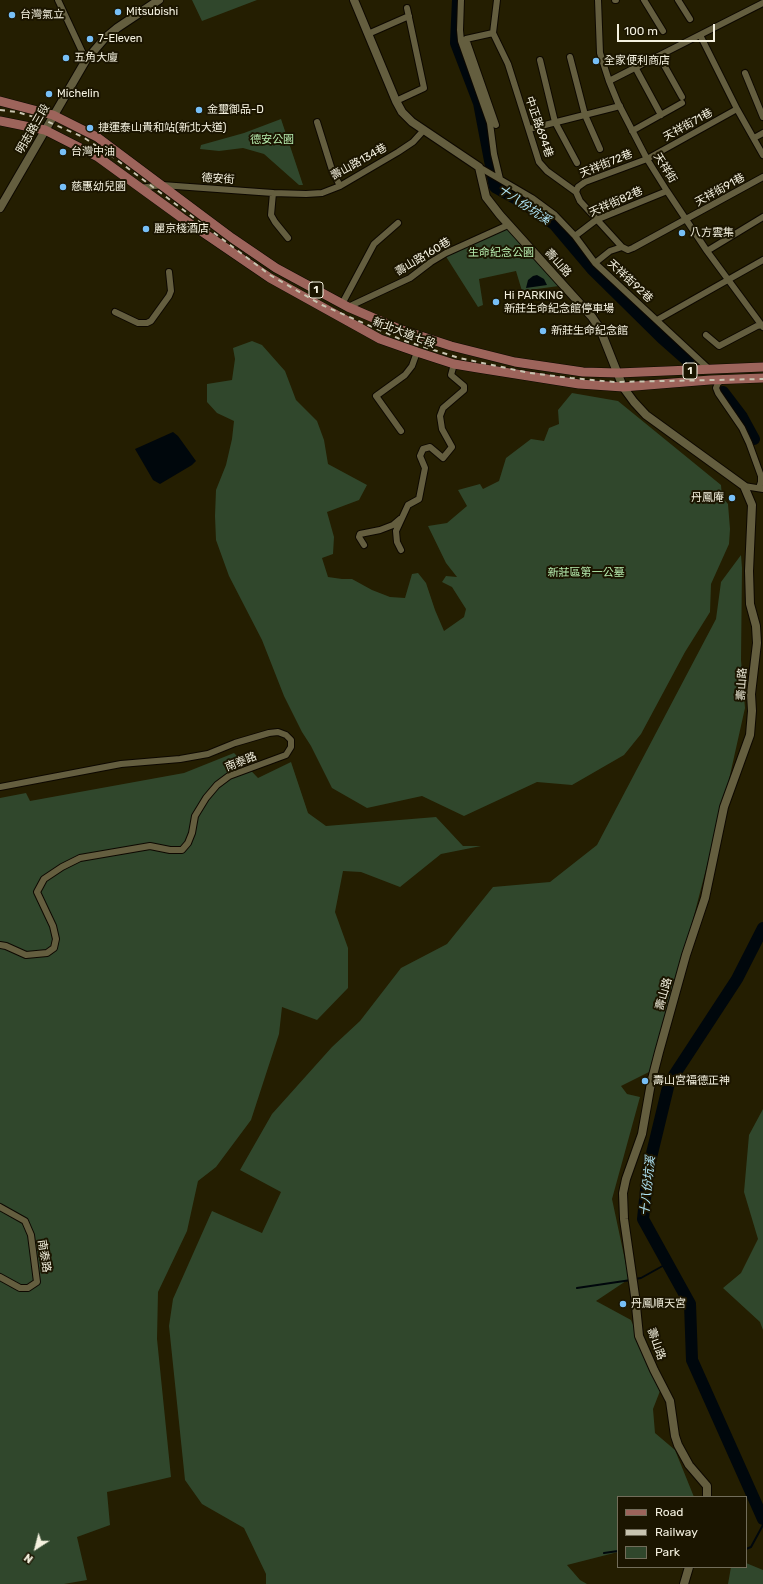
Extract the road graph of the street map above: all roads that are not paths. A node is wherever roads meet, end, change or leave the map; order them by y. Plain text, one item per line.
1 (58, 0) edge
2 (160, 0) edge
3 (354, 0) edge
4 (461, 0) edge
5 (497, 0) edge
6 (598, 0) edge
7 (644, 0) edge
8 (678, 0) edge
9 (763, 2) edge
10 (407, 8) dead end
11 (409, 16) junction
12 (690, 19) dead end
13 (663, 31) dead end
14 (493, 33) junction
15 (368, 34) junction
16 (700, 35) junction
17 (659, 56) junction
18 (570, 57) dead end
19 (86, 60) junction
20 (540, 60) dead end
21 (635, 67) junction
22 (745, 72) dead end
23 (609, 81) junction
24 (0, 101) edge
25 (396, 101) junction
26 (620, 106) junction
27 (737, 109) junction
28 (53, 115) junction
29 (585, 115) junction
30 (661, 115) junction
31 (763, 117) edge
32 (0, 121) edge
33 (317, 122) dead end
34 (555, 122) junction
35 (496, 125) dead end
36 (529, 129) junction
37 (45, 130) junction
38 (424, 131) junction
39 (632, 131) junction
40 (763, 133) edge
41 (754, 138) junction
42 (600, 149) dead end
43 (763, 155) edge
44 (648, 159) junction
45 (577, 163) dead end
46 (480, 168) junction
47 (763, 177) edge
48 (500, 179) junction
49 (162, 185) junction
50 (340, 186) junction
51 (140, 188) junction
52 (668, 191) junction
53 (576, 192) junction
54 (273, 193) junction
55 (0, 208) edge
56 (763, 217) edge
57 (596, 220) junction
58 (687, 220) junction
59 (398, 223) dead end
60 (508, 225) junction
61 (575, 236) junction
62 (288, 238) dead end
63 (622, 247) junction
64 (707, 251) junction
65 (763, 260) edge
66 (595, 263) junction
67 (169, 272) dead end
68 (728, 280) junction
69 (345, 306) junction
70 (115, 312) dead end
71 (658, 320) junction
72 (762, 326) edge
73 (706, 335) dead end
74 (417, 352) junction
75 (454, 364) junction
76 (763, 367) edge
77 (710, 370) junction
78 (618, 373) junction
79 (763, 378) edge
80 (722, 380) junction
81 (623, 387) junction
82 (401, 431) dead end
83 (744, 486) junction
84 (761, 488) edge
85 (403, 517) junction
86 (364, 545) dead end
87 (401, 550) dead end
88 (0, 787) edge
89 (0, 945) edge
90 (0, 1207) edge
91 (0, 1277) edge
92 (707, 1496) edge
93 (689, 1568) edge
94 (684, 1584) edge

1 - 19 street
2 - 19 street, 明志路三段
3 - 15 street
4 - 48 street
5 - 14 street
6 - 23 street, 天祥街
7 - 13 street
8 - 12 street
9 - 16 street
10 - 11 street
11 - 15 street
11 - 25 street
14 - 35 street
14 - 36 street, 中正路694巷
15 - 25 street
16 - 17 street
16 - 27 street
17 - 21 street
17 - 30 street
18 - 29 street
19 - 28 street, 明志路三段
20 - 34 street
21 - 23 street
21 - 30 street
22 - 31 street
23 - 26 street, 天祥街
24 - 28 main road, 1
25 - 38 street
26 - 29 street
26 - 39 street, 天祥街
27 - 41 street
27 - 44 street, 天祥街71巷
28 - 37 street, 明志路三段
28 - 49 main road, 新北大道七段 / 1
29 - 34 street
29 - 42 street
30 - 39 street
32 - 37 main road, 1
33 - 50 street
34 - 36 street
34 - 45 street
36 - 53 street, 中正路694巷
37 - 51 main road, 新北大道七段 / 1
37 - 55 street, 明志路三段
38 - 46 street
38 - 50 street, 壽山路134巷
39 - 44 street, 天祥街
40 - 41 street
41 - 43 street
44 - 52 street, 天祥街
44 - 53 street, 天祥街72巷
46 - 48 street
46 - 60 street, 壽山路
47 - 58 street, 天祥街91巷
48 - 61 street
49 - 51 street, 德安街
49 - 54 street, 德安街
49 - 69 main road, 新北大道七段 / 1
50 - 54 street, 壽山路134巷
51 - 74 main road, 新北大道七段 / 1
52 - 57 street, 天祥街82巷
52 - 58 street, 天祥街
53 - 57 street, 中正路694巷
54 - 62 street
56 - 64 street
57 - 61 street, 天祥街82巷
57 - 63 street, 中正路694巷
58 - 63 street, 天祥街92巷
58 - 64 street, 天祥街
59 - 69 street
60 - 69 street, 壽山路160巷
60 - 78 street, 壽山路
61 - 66 street
63 - 66 street, 天祥街92巷
64 - 68 street, 天祥街
65 - 68 street
66 - 71 street, 天祥街92巷
67 - 70 street
68 - 71 street
68 - 72 street, 天祥街
69 - 78 main road, 新北大道七段 / 1
71 - 77 street, 天祥街92巷
72 - 73 street
74 - 75 main road, 新北大道七段 / 1
74 - 82 street
75 - 81 main road, 新北大道七段 / 1
75 - 85 street
76 - 77 main road, 新北大道七段 / 1
77 - 78 main road, 新北大道七段 / 1
78 - 81 street, 壽山路
79 - 80 main road, 新北大道七段 / 1
80 - 81 main road, 新北大道七段 / 1
80 - 84 street
81 - 83 street, 壽山路
83 - 84 street, 壽山路
83 - 92 street, 壽山路
85 - 86 street
85 - 87 street
88 - 89 street, 南泰路
90 - 91 street, 南泰路
93 - 94 street

